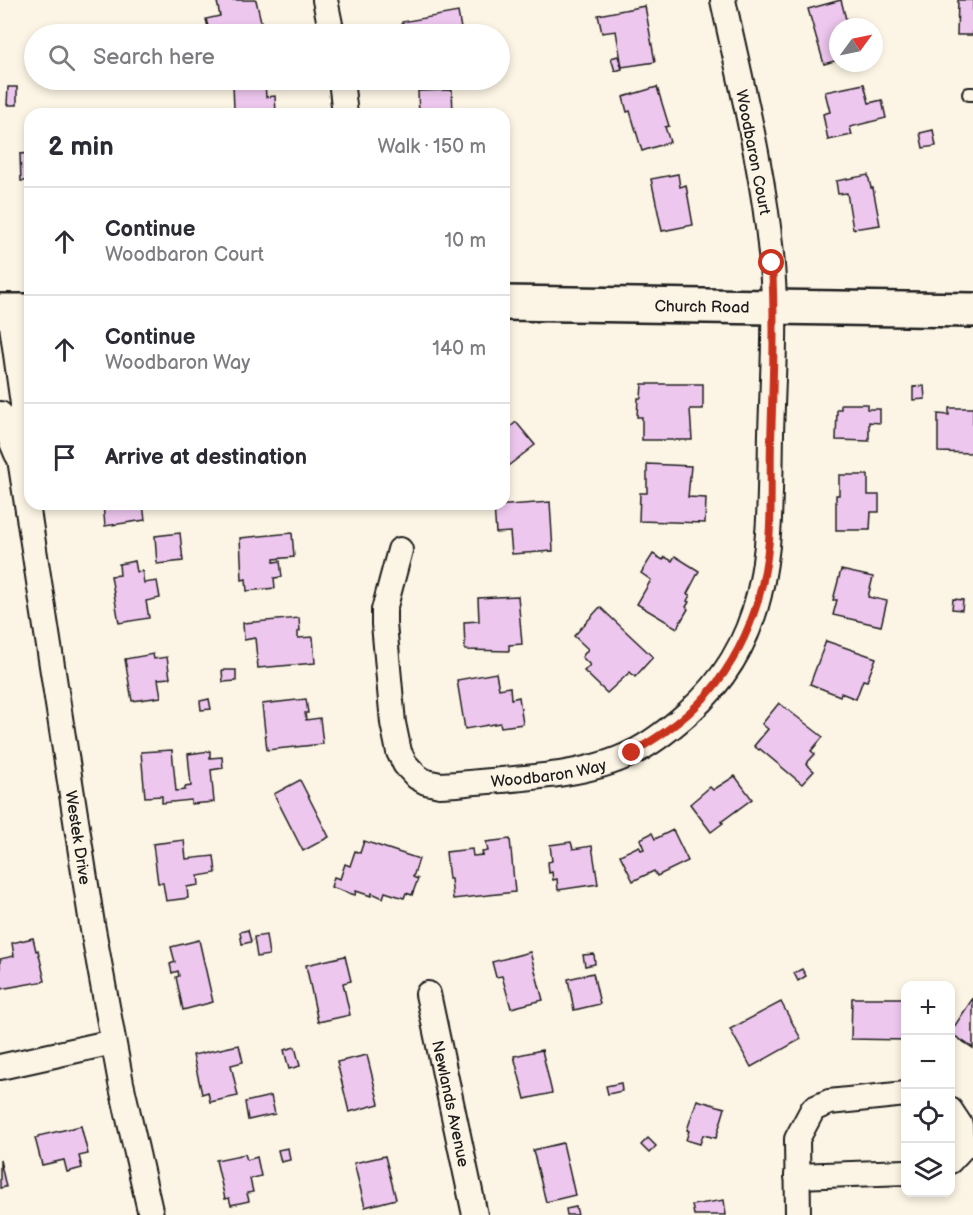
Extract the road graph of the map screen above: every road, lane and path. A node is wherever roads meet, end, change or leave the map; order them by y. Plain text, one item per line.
1 (325, 0) edge
2 (723, 0) edge
3 (330, 24) edge
4 (342, 90) edge
5 (344, 108) edge
6 (510, 303) edge
7 (774, 306) junction
8 (973, 310) edge
9 (13, 311) edge
10 (0, 414) edge
11 (20, 459) junction
12 (24, 485) edge
13 (28, 510) edge
14 (400, 550) dead end
15 (428, 994) dead end
16 (113, 1042) junction
17 (0, 1067) edge
18 (901, 1095) edge
19 (955, 1117) edge
20 (955, 1156) edge
21 (901, 1172) edge
22 (797, 1176) junction
23 (151, 1215) edge
24 (476, 1215) edge
25 (798, 1215) edge

1 - 3 street
2 - 7 street, Woodbaron Court
4 - 5 street
6 - 7 main road, Church Road
7 - 8 main road, Church Road
7 - 14 street, Woodbaron Way
9 - 11 street, Westek Drive
10 - 11 street, Westek Drive
11 - 12 street, Westek Drive
13 - 16 street, Westek Drive
15 - 24 street, Newlands Avenue
16 - 17 street
16 - 23 street, Westek Drive
18 - 22 street
19 - 20 street
21 - 22 street
22 - 25 street

